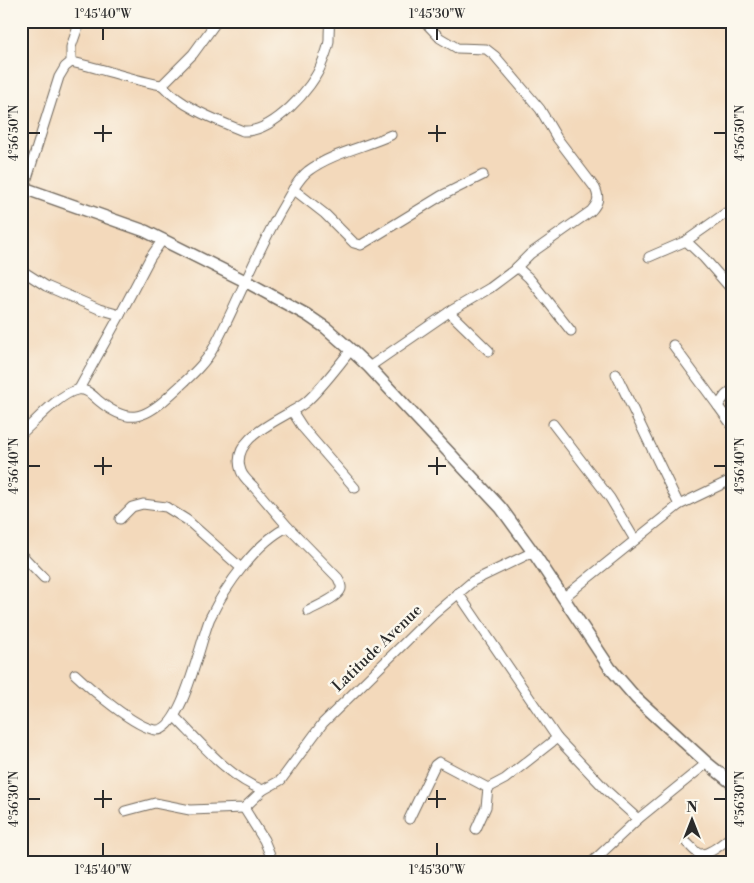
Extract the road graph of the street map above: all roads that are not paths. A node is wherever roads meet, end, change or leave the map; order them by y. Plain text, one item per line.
1 (80, 21) edge
2 (218, 21) edge
3 (330, 21) edge
4 (424, 21) edge
5 (71, 62) junction
6 (162, 85) junction
7 (391, 135) dead end
8 (483, 175) dead end
9 (23, 188) edge
10 (294, 189) junction
11 (733, 208) edge
12 (163, 238) junction
13 (686, 241) junction
14 (649, 257) dead end
15 (517, 267) junction
16 (21, 270) edge
17 (245, 281) junction
18 (733, 291) edge
19 (449, 312) junction
20 (120, 315) junction
21 (571, 330) dead end
22 (673, 344) dead end
23 (351, 350) junction
24 (489, 351) dead end
25 (369, 368) junction
26 (616, 374) dead end
27 (79, 389) junction
28 (733, 389) edge
29 (718, 406) junction
30 (292, 411) junction
31 (554, 424) dead end
32 (733, 427) edge
33 (21, 434) edge
34 (733, 479) edge
35 (355, 488) dead end
36 (679, 505) junction
37 (120, 519) dead end
38 (288, 526) junction
39 (635, 540) junction
40 (533, 552) junction
41 (21, 554) edge
42 (241, 568) junction
43 (44, 578) dead end
44 (458, 593) junction
45 (563, 598) junction
46 (308, 611) dead end
47 (75, 674) dead end
48 (175, 717) junction
49 (557, 738) junction
50 (707, 763) junction
51 (733, 784) edge
52 (488, 788) junction
53 (263, 790) junction
54 (244, 808) junction
55 (125, 811) dead end
56 (409, 819) dead end
57 (638, 819) junction
58 (476, 829) dead end
59 (733, 835) edge
60 (688, 843) dead end
61 (274, 862) edge
62 (592, 862) edge

1 - 5 street
2 - 6 street
3 - 6 street
4 - 15 street
5 - 6 street
5 - 9 street
7 - 10 street
8 - 10 street
9 - 12 street
10 - 17 street
11 - 13 street
12 - 17 street
12 - 20 street
13 - 14 street
13 - 18 street
15 - 19 street
15 - 21 street
16 - 20 street
17 - 23 street
17 - 27 street
19 - 24 street
19 - 25 street
20 - 27 street
22 - 29 street
23 - 25 street
23 - 30 street
25 - 40 street
26 - 36 street
27 - 33 street
28 - 29 street
29 - 32 street
30 - 35 street
30 - 38 street
31 - 39 street
34 - 36 street
36 - 39 street
37 - 42 street
38 - 42 street
38 - 46 street
39 - 45 street
40 - 44 street, Latitude Avenue
40 - 45 street
41 - 43 street
42 - 48 street
44 - 49 street
44 - 53 street, Latitude Avenue
45 - 50 street
47 - 48 street
48 - 53 street
49 - 52 street
49 - 57 street
50 - 51 street
50 - 57 street
52 - 56 street
52 - 58 street
53 - 54 street, Latitude Avenue
54 - 55 street
54 - 61 street
57 - 62 street
59 - 60 street

